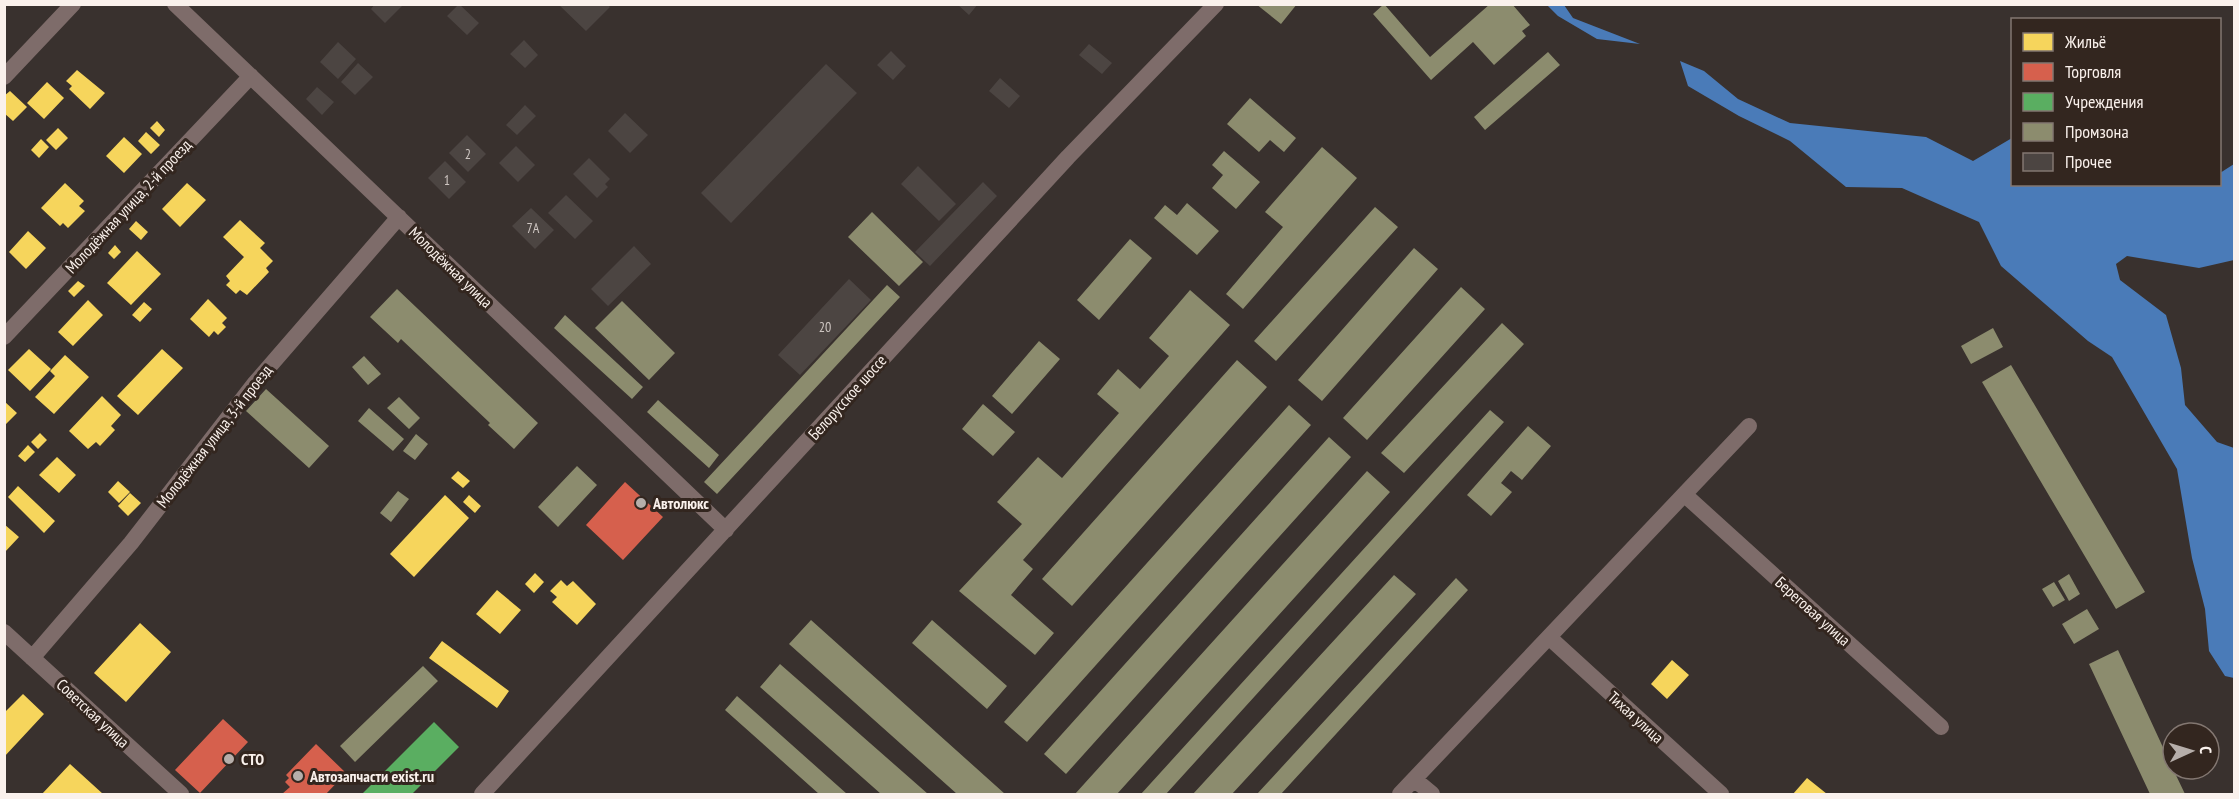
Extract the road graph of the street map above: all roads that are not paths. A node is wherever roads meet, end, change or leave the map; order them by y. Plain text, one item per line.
1 (73, 4) edge
2 (175, 4) edge
3 (1216, 4) edge
4 (250, 76) junction
5 (4, 77) edge
6 (399, 217) junction
7 (4, 337) edge
8 (1749, 426) dead end
9 (1685, 495) junction
10 (726, 530) junction
11 (4, 632) edge
12 (1551, 639) junction
13 (32, 658) junction
14 (1941, 727) dead end
15 (1414, 779) junction
16 (181, 795) edge
17 (482, 795) edge
18 (1400, 795) edge
19 (1432, 795) edge
20 (1721, 795) edge

1 - 5 street
2 - 4 street, Молодёжная улица
3 - 10 street, Белорусское шоссе
4 - 6 street, Молодёжная улица
4 - 7 street, Молодёжная улица, 2-й проезд
6 - 10 street, Молодёжная улица
6 - 13 street, Молодёжная улица, 3-й проезд
8 - 9 street
9 - 12 street
9 - 14 street, Береговая улица
10 - 17 street, Белорусское шоссе
11 - 13 street, Советская улица
12 - 15 street
12 - 20 street, Тихая улица
13 - 16 street, Советская улица
15 - 18 street
15 - 19 street

